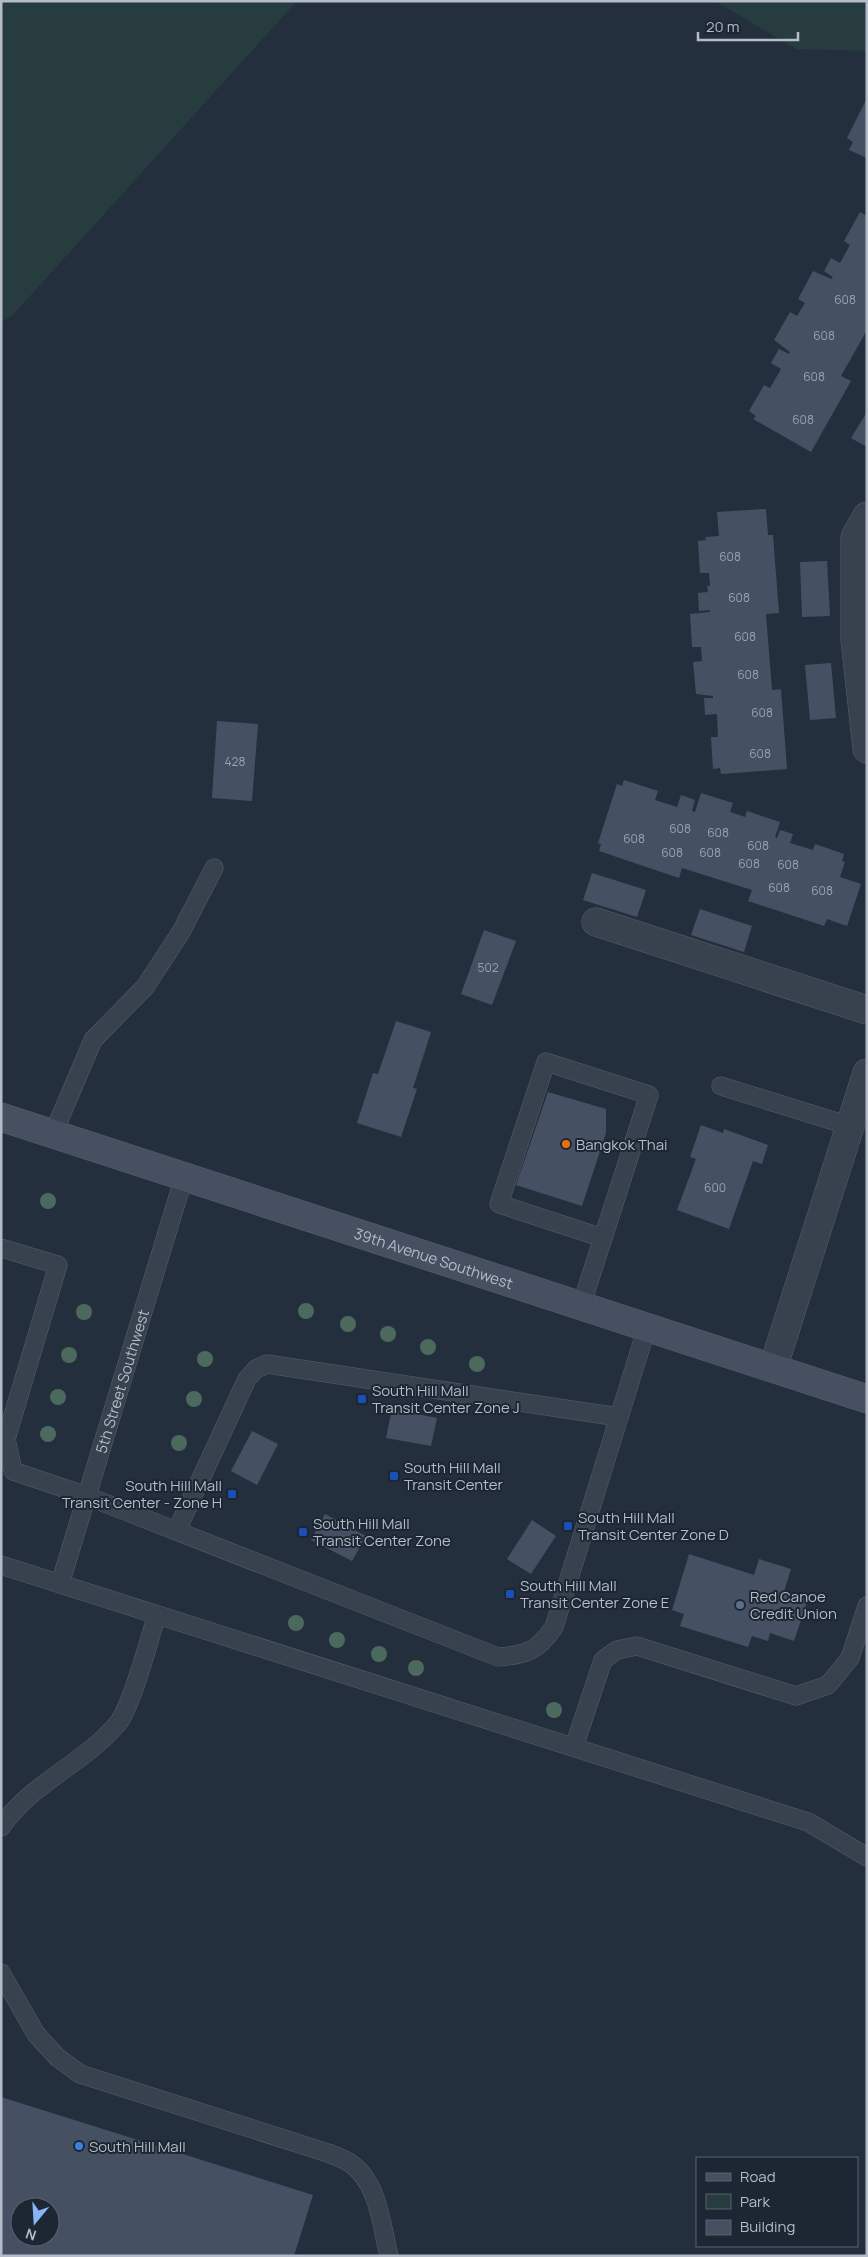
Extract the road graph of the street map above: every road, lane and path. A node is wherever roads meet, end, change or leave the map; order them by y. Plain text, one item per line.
1 (867, 516) edge
2 (862, 654) edge
3 (867, 749) edge
4 (214, 868) dead end
5 (596, 922) dead end
6 (867, 1010) edge
7 (867, 1073) edge
8 (721, 1086) dead end
9 (1, 1118) edge
10 (850, 1126) junction
11 (53, 1134) junction
12 (184, 1177) junction
13 (603, 1238) junction
14 (1, 1248) edge
15 (581, 1306) junction
16 (647, 1327) junction
17 (773, 1368) junction
18 (867, 1399) edge
19 (618, 1418) junction
20 (4, 1439) edge
21 (87, 1496) junction
22 (177, 1530) junction
23 (1, 1565) edge
24 (60, 1584) junction
25 (867, 1606) edge
26 (157, 1615) junction
27 (574, 1747) junction
28 (1, 1827) edge
29 (867, 1857) edge
30 (1, 1974) edge
31 (389, 2256) edge

1 - 2 street
2 - 3 street
4 - 11 lane
5 - 6 street
7 - 10 street
8 - 10 lane
9 - 11 main road, 39th Avenue Southwest
10 - 17 street
11 - 12 main road, 39th Avenue Southwest
12 - 15 main road, 39th Avenue Southwest
12 - 21 lane, 5th Street Southwest
13 - 13 lane
13 - 15 lane
14 - 20 lane
15 - 16 main road, 39th Avenue Southwest
16 - 17 main road, 39th Avenue Southwest
16 - 19 lane
17 - 18 main road, 39th Avenue Southwest
19 - 22 lane
19 - 22 lane
20 - 21 lane
21 - 22 lane
21 - 24 lane, 5th Street Southwest
23 - 24 lane
24 - 26 lane
25 - 27 lane
26 - 27 lane
26 - 28 lane
27 - 29 lane
30 - 31 lane

